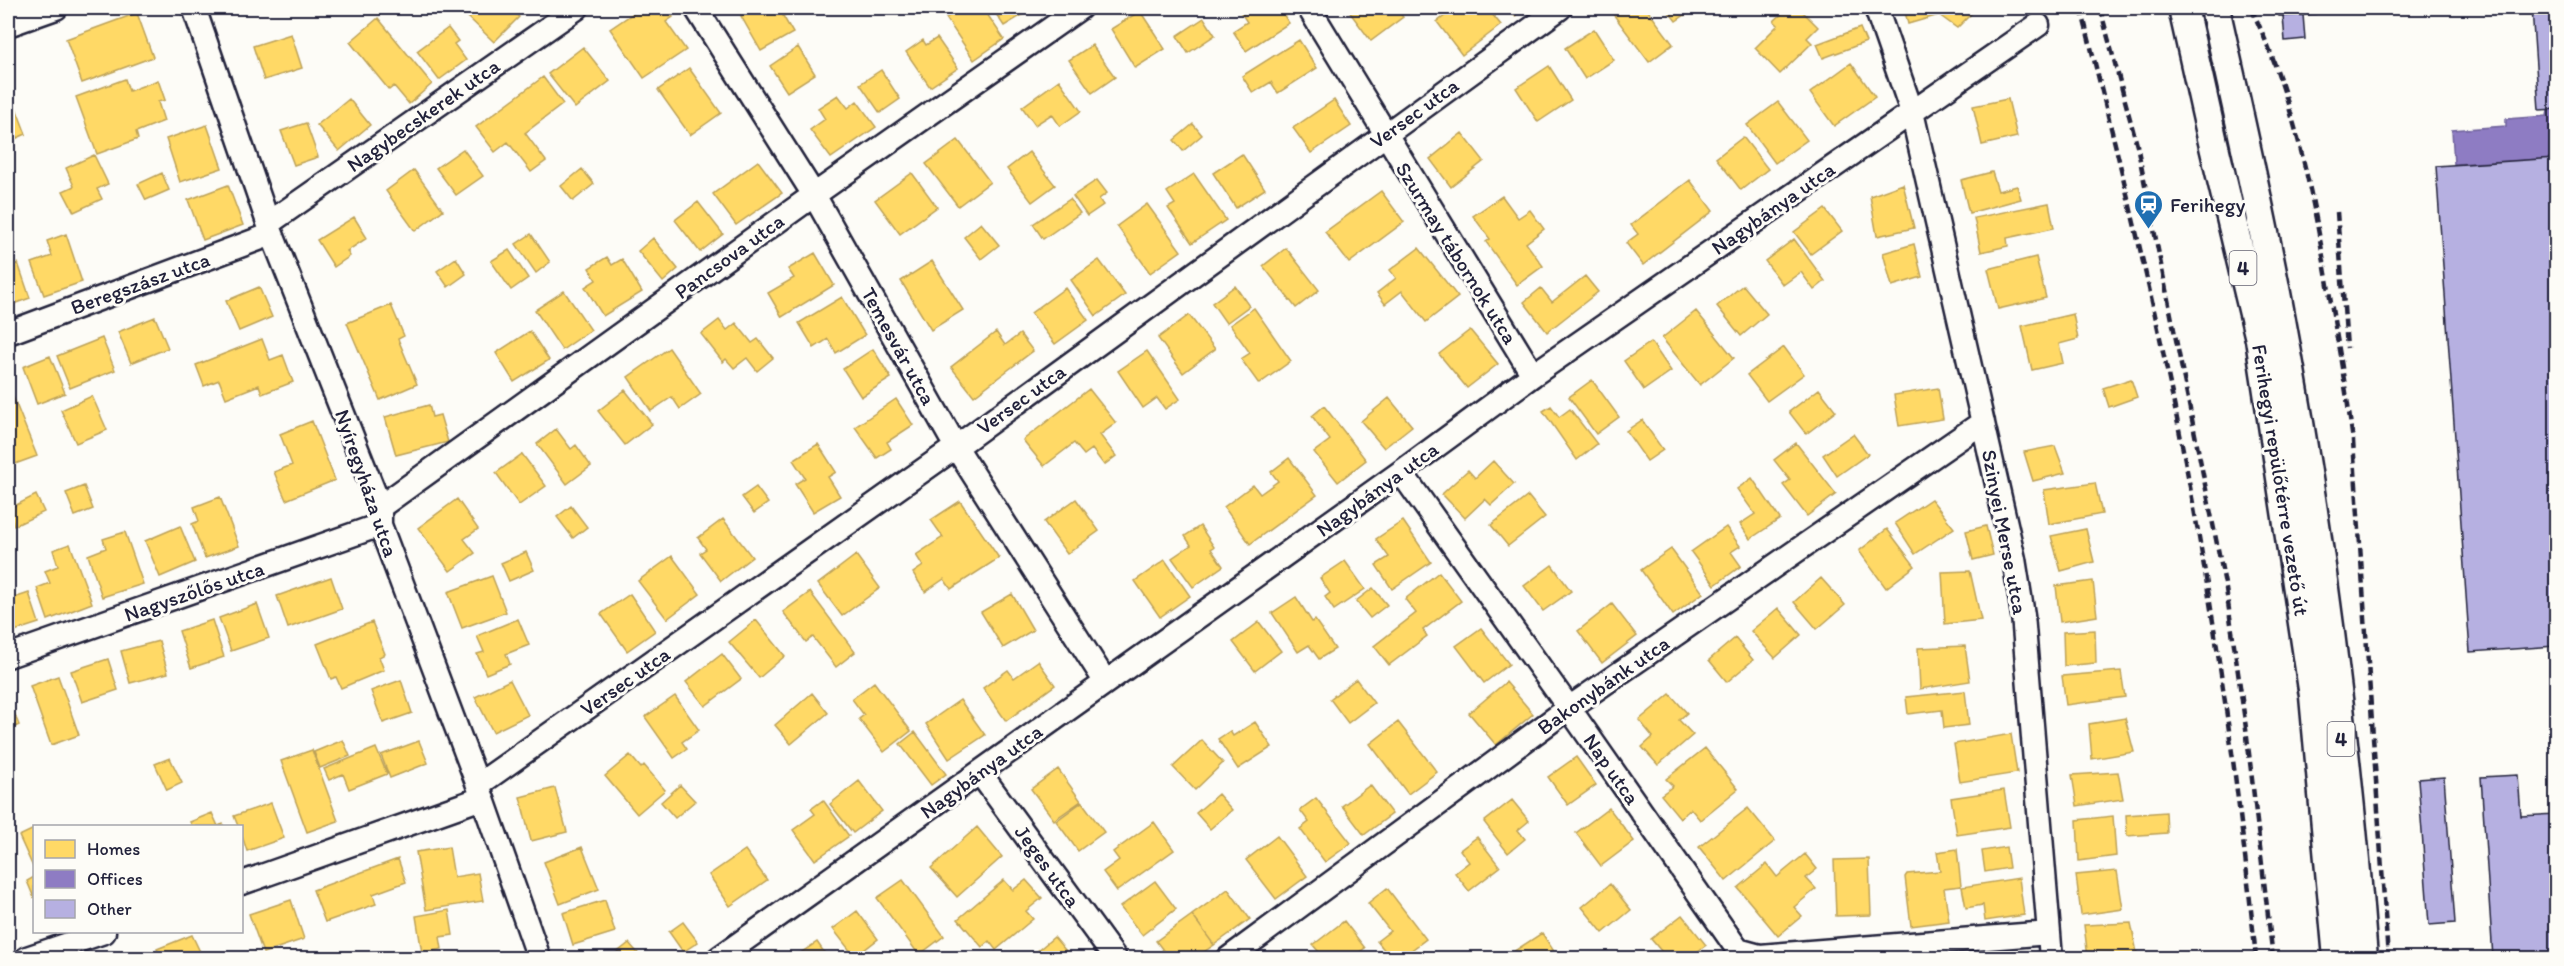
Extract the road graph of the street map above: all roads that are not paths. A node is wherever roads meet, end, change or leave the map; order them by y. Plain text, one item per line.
1 (56, 8) edge
2 (194, 8) edge
3 (577, 8) edge
4 (696, 8) edge
5 (1080, 8) edge
6 (1309, 8) edge
7 (1560, 8) edge
8 (1876, 8) edge
9 (2183, 8) edge
10 (2215, 8) edge
11 (8, 25) edge
12 (2038, 25) dead end
13 (1912, 112) junction
14 (1384, 134) junction
15 (814, 195) junction
16 (271, 229) junction
17 (8, 333) edge
18 (1533, 375) junction
19 (1983, 422) junction
20 (956, 447) junction
21 (1401, 472) junction
22 (380, 516) junction
23 (8, 657) edge
24 (1105, 681) junction
25 (1569, 708) junction
26 (980, 773) junction
27 (480, 791) junction
28 (243, 883) edge
29 (101, 933) edge
30 (2049, 933) junction
31 (1746, 956) edge
32 (27, 958) edge
33 (539, 958) edge
34 (719, 958) edge
35 (1115, 958) edge
36 (1229, 958) edge
37 (2051, 958) edge
38 (2338, 958) edge
39 (2363, 958) edge

1 - 11 street
2 - 16 street, Nyíregyháza utca
3 - 16 street, Nagybecskerek utca
4 - 15 street, Temesvár utca
5 - 15 street, Pancsova utca
6 - 14 street, Szurmay tábornok utca
7 - 14 street, Versec utca
8 - 13 street, Szinyei Merse utca
9 - 38 main road, Ferihegyi repülőtérre vezető út / 4
10 - 39 main road, Ferihegyi repülőtérre vezető út / 4
12 - 13 street, Nagybánya utca
13 - 18 street, Nagybánya utca
13 - 19 street, Szinyei Merse utca
14 - 18 street, Szurmay tábornok utca
14 - 20 street, Versec utca
15 - 20 street, Temesvár utca
15 - 22 street, Pancsova utca
16 - 17 street, Beregszász utca
16 - 22 street, Nyíregyháza utca
18 - 21 street, Nagybánya utca
19 - 25 street, Bakonybánk utca
19 - 30 street, Szinyei Merse utca
20 - 24 street, Temesvár utca
20 - 27 street, Versec utca
21 - 24 street, Nagybánya utca
21 - 25 street, Nap utca
22 - 23 street, Nagyszőlős utca
22 - 27 street, Nyíregyháza utca
24 - 26 street, Nagybánya utca
25 - 31 street, Nap utca
25 - 36 street, Bakonybánk utca
26 - 34 street, Nagybánya utca
26 - 35 street, Jeges utca
27 - 28 street, Versec utca
27 - 33 street, Nyíregyháza utca
29 - 32 street
30 - 31 street
30 - 37 street, Szinyei Merse utca

